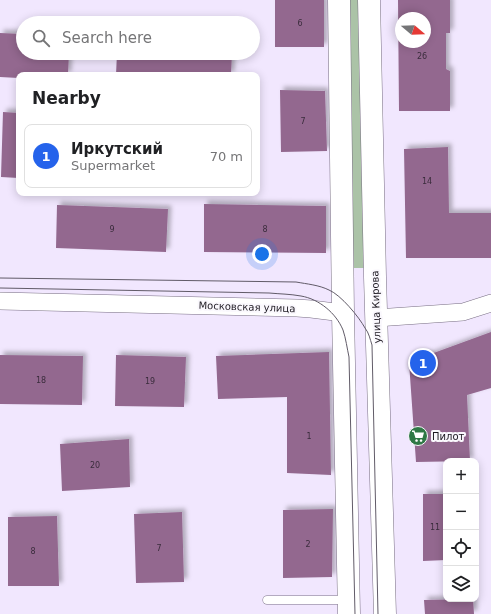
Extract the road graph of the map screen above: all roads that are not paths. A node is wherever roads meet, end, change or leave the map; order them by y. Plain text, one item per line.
1 (339, 0) edge
2 (369, 0) edge
3 (0, 301) edge
4 (491, 304) edge
5 (343, 313) junction
6 (376, 318) junction
7 (267, 600) dead end
8 (349, 607) edge
9 (385, 614) edge

1 - 5 street
2 - 6 street, улица Кирова
3 - 5 street, Московская улица
4 - 6 street, Московская улица
5 - 6 street, Московская улица
5 - 8 street
6 - 9 street, улица Кирова
7 - 8 lane

